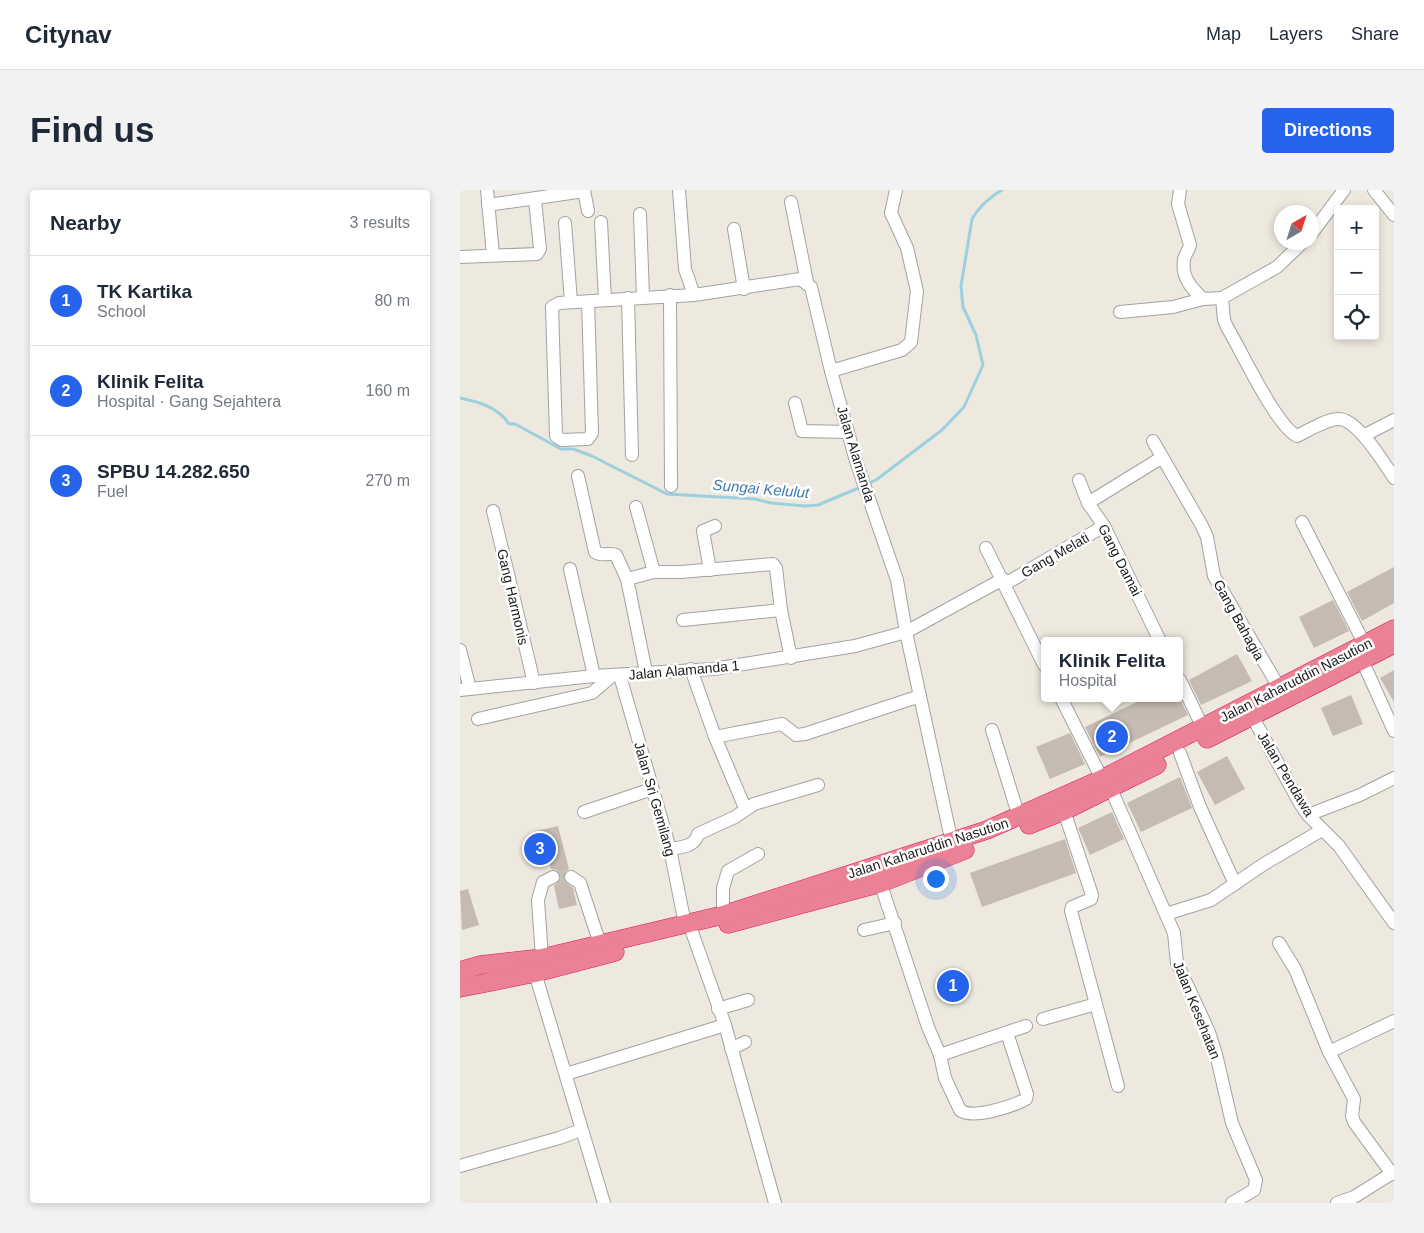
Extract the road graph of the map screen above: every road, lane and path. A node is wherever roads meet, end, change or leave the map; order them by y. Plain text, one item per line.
1 (487, 190) edge
2 (680, 190) edge
3 (896, 190) edge
4 (1180, 190) edge
5 (1344, 190) edge
6 (1374, 190) edge
7 (584, 191) edge
8 (535, 200) junction
9 (791, 202) dead end
10 (488, 205) junction
11 (1338, 205) edge
12 (588, 211) dead end
13 (1334, 212) edge
14 (640, 214) dead end
15 (1394, 215) edge
16 (565, 222) dead end
17 (601, 222) dead end
18 (1319, 226) edge
19 (734, 229) dead end
20 (1295, 250) edge
21 (493, 256) junction
22 (460, 257) edge
23 (807, 282) junction
24 (744, 289) junction
25 (670, 295) junction
26 (694, 295) junction
27 (643, 297) junction
28 (628, 298) junction
29 (1222, 298) junction
30 (1203, 299) junction
31 (605, 300) junction
32 (588, 301) junction
33 (572, 302) junction
34 (1120, 312) dead end
35 (831, 371) junction
36 (795, 403) dead end
37 (1394, 420) edge
38 (848, 432) junction
39 (1364, 435) junction
40 (1153, 441) dead end
41 (632, 456) dead end
42 (1161, 458) junction
43 (578, 476) dead end
44 (1394, 478) edge
45 (1079, 480) dead end
46 (671, 486) dead end
47 (1088, 503) junction
48 (636, 507) dead end
49 (492, 511) dead end
50 (1302, 522) dead end
51 (715, 526) dead end
52 (1104, 526) junction
53 (986, 548) dead end
54 (570, 569) dead end
55 (710, 570) junction
56 (654, 572) junction
57 (627, 578) junction
58 (1004, 582) junction
59 (781, 610) junction
60 (683, 620) dead end
61 (1394, 629) edge
62 (906, 632) junction
63 (1158, 637) edge
64 (1394, 644) edge
65 (460, 650) edge
66 (1364, 652) junction
67 (1041, 656) edge
68 (791, 658) junction
69 (691, 669) junction
70 (646, 672) junction
71 (617, 675) junction
72 (594, 676) junction
73 (534, 683) junction
74 (1183, 686) edge
75 (465, 689) edge
76 (1280, 689) junction
77 (920, 696) junction
78 (1063, 702) edge
79 (478, 718) dead end
80 (1253, 718) junction
81 (1203, 728) junction
82 (992, 730) dead end
83 (1394, 731) edge
84 (715, 737) junction
85 (1180, 753) junction
86 (1394, 778) edge
87 (1107, 784) junction
88 (818, 785) dead end
89 (652, 789) junction
90 (745, 808) junction
91 (1064, 811) junction
92 (584, 812) dead end
93 (1308, 814) junction
94 (1019, 817) junction
95 (1322, 830) junction
96 (952, 843) junction
97 (670, 849) junction
98 (758, 854) dead end
99 (878, 874) junction
100 (552, 877) dead end
101 (571, 877) dead end
102 (1235, 884) junction
103 (723, 914) junction
104 (1166, 914) junction
105 (1394, 923) edge
106 (895, 924) junction
107 (689, 928) junction
108 (864, 930) dead end
109 (1279, 943) dead end
110 (600, 944) junction
111 (539, 965) junction
112 (460, 971) edge
113 (460, 988) edge
114 (748, 1000) dead end
115 (1096, 1004) junction
116 (718, 1009) junction
117 (1043, 1019) dead end
118 (1394, 1021) edge
119 (725, 1025) junction
120 (1026, 1026) dead end
121 (1007, 1033) junction
122 (745, 1042) dead end
123 (731, 1049) junction
124 (1329, 1052) junction
125 (940, 1055) junction
126 (566, 1074) junction
127 (1118, 1086) dead end
128 (582, 1130) junction
129 (460, 1166) edge
130 (1393, 1173) edge
131 (1237, 1202) edge
132 (604, 1203) edge
133 (775, 1203) edge
134 (1337, 1203) edge

1 - 10 street
2 - 26 street
3 - 35 street
4 - 30 street
5 - 11 street
6 - 15 street
7 - 8 street
7 - 12 street
8 - 10 street
8 - 21 street
9 - 23 street, Jalan Alamanda
10 - 21 street
13 - 18 street
14 - 27 street
16 - 33 street
17 - 31 street
19 - 24 street
20 - 29 street
21 - 22 street
23 - 24 street
23 - 35 street, Jalan Alamanda
24 - 26 street
25 - 26 street
25 - 27 street
25 - 46 street
27 - 28 street
28 - 31 street
28 - 41 street
29 - 30 street
29 - 39 street
30 - 34 street
31 - 32 street
32 - 33 street
32 - 33 street
35 - 38 street, Jalan Alamanda
36 - 38 street
37 - 39 street
38 - 62 street, Jalan Alamanda
39 - 44 street
40 - 42 street, Gang Bahagia
42 - 47 street
42 - 76 street, Gang Bahagia
43 - 57 street
45 - 47 street, Gang Damai
47 - 52 street, Gang Damai
48 - 56 street
49 - 73 street, Gang Harmonis
50 - 66 street
51 - 55 street
52 - 58 street, Gang Melati
52 - 63 street, Gang Damai
53 - 58 street
54 - 72 street
55 - 56 street
55 - 59 street
56 - 57 street
57 - 70 street
58 - 62 street, Gang Melati
58 - 67 street
59 - 60 street
59 - 68 street
61 - 66 highway, Jalan Kaharuddin Nasution
62 - 68 street, Jalan Alamanda 1
62 - 77 street, Jalan Alamanda
64 - 66 highway, Jalan Kaharuddin Nasution
65 - 75 street
66 - 76 highway, Jalan Kaharuddin Nasution
66 - 80 highway, Jalan Kaharuddin Nasution
66 - 83 street
68 - 69 street, Jalan Alamanda 1
69 - 70 street, Jalan Alamanda 1
69 - 84 street
70 - 71 street, Jalan Alamanda 1
71 - 72 street, Jalan Alamanda 1
71 - 79 street
71 - 89 street, Jalan Sri Gemilang
72 - 73 street, Jalan Alamanda 1
73 - 75 street, Jalan Alamanda 1
74 - 81 street
76 - 81 highway, Jalan Kaharuddin Nasution
77 - 84 street
77 - 96 street, Jalan Alamanda
78 - 87 street, Jalan Kesehatan
80 - 85 highway, Jalan Kaharuddin Nasution
80 - 93 street, Jalan Pendawa
81 - 87 highway, Jalan Kaharuddin Nasution
82 - 94 street
84 - 90 street
85 - 87 highway, Jalan Kaharuddin Nasution
85 - 102 street
86 - 93 street
87 - 91 highway, Jalan Kaharuddin Nasution
87 - 94 highway, Jalan Kaharuddin Nasution
87 - 104 street, Jalan Kesehatan
88 - 90 street
89 - 92 street
89 - 97 street, Jalan Sri Gemilang
90 - 97 street
91 - 99 highway, Jalan Kaharuddin Nasution
91 - 115 street
93 - 95 street, Jalan Pendawa
94 - 96 highway, Jalan Kaharuddin Nasution
95 - 102 street
95 - 105 street, Jalan Pendawa
96 - 99 highway, Jalan Kaharuddin Nasution
97 - 107 street, Jalan Sri Gemilang
98 - 103 street
99 - 103 highway, Jalan Kaharuddin Nasution
99 - 106 street
99 - 107 highway, Jalan Kaharuddin Nasution
100 - 111 street
101 - 110 street
102 - 104 street
103 - 107 highway, Jalan Kaharuddin Nasution
104 - 131 street, Jalan Kesehatan
106 - 108 street
106 - 125 street
107 - 110 highway, Jalan Kaharuddin Nasution
107 - 111 highway, Jalan Kaharuddin Nasution
107 - 116 street, Jalan Sri Gemilang
109 - 124 street
110 - 111 highway, Jalan Kaharuddin Nasution
111 - 112 highway, Jalan Kaharuddin Nasution
111 - 113 highway, Jalan Kaharuddin Nasution
111 - 126 street
114 - 116 street
115 - 117 street
115 - 127 street
116 - 119 street, Jalan Sri Gemilang
118 - 124 street
119 - 123 street, Jalan Sri Gemilang
119 - 126 street
120 - 121 street
121 - 125 street
121 - 125 street
122 - 123 street
123 - 133 street, Jalan Sri Gemilang
124 - 130 street
126 - 128 street
128 - 129 street
128 - 132 street
130 - 134 street

